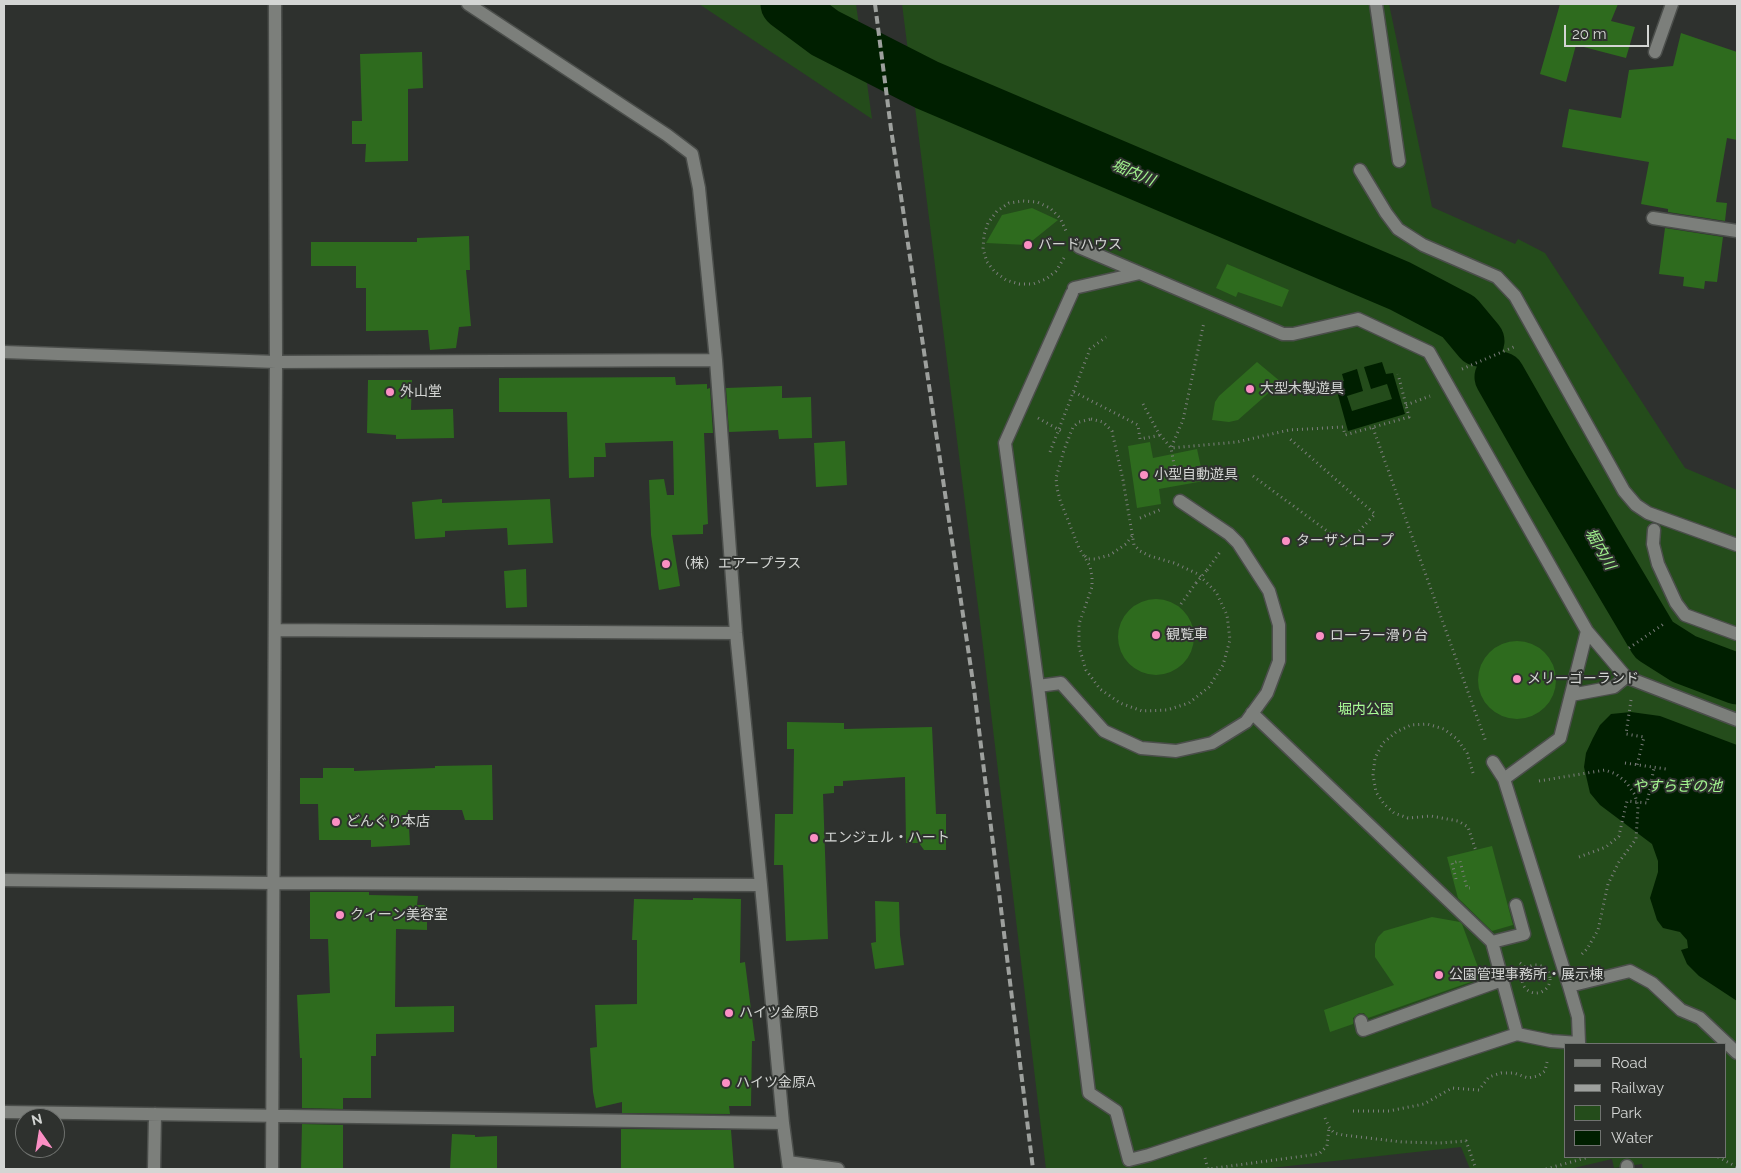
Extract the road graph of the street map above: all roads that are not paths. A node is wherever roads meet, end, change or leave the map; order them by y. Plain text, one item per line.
1 (276, 4) edge
2 (468, 4) edge
3 (1376, 4) edge
4 (1672, 4) edge
5 (1655, 52) dead end
6 (1400, 161) dead end
7 (1360, 170) dead end
8 (1653, 218) dead end
9 (1737, 231) edge
10 (1079, 247) road end
11 (1140, 273) junction
12 (4, 352) edge
13 (716, 360) junction
14 (276, 362) junction
15 (1180, 501) road end
16 (1654, 530) dead end
17 (1737, 546) edge
18 (275, 630) junction
19 (1587, 631) junction
20 (736, 633) junction
21 (1737, 634) edge
22 (1626, 677) junction
23 (1038, 686) junction
24 (1571, 695) junction
25 (1252, 713) junction
26 (1737, 720) edge
27 (1494, 762) road end
28 (1504, 779) junction
29 (4, 880) edge
30 (274, 883) junction
31 (761, 884) junction
32 (1516, 905) dead end
33 (1492, 942) junction
34 (1502, 980) junction
35 (1569, 986) junction
36 (1360, 1021) dead end
37 (1517, 1034) junction
38 (1737, 1053) edge
39 (4, 1112) edge
40 (155, 1114) junction
41 (271, 1116) junction
42 (783, 1123) junction
43 (788, 1166) edge
44 (154, 1169) edge
45 (272, 1169) edge
46 (838, 1169) edge

1 - 14 street
2 - 13 street
3 - 6 street
4 - 5 street
7 - 17 street
8 - 9 street
10 - 11 street
11 - 19 street
11 - 23 street
12 - 14 street
13 - 14 street
13 - 20 street
14 - 18 street
15 - 25 street
16 - 21 street
18 - 20 street
18 - 30 street
19 - 22 street
19 - 24 street
20 - 31 street
22 - 24 street
22 - 26 street
23 - 25 street
23 - 37 street
24 - 28 street
25 - 33 street
27 - 28 street
28 - 35 street
29 - 30 street
30 - 31 street
30 - 41 street
31 - 42 street
32 - 33 street
33 - 34 street
34 - 36 street
34 - 37 street
35 - 37 street
35 - 38 street
39 - 40 street
40 - 41 street
40 - 44 street
41 - 42 street
41 - 45 street
42 - 43 street
43 - 46 street

